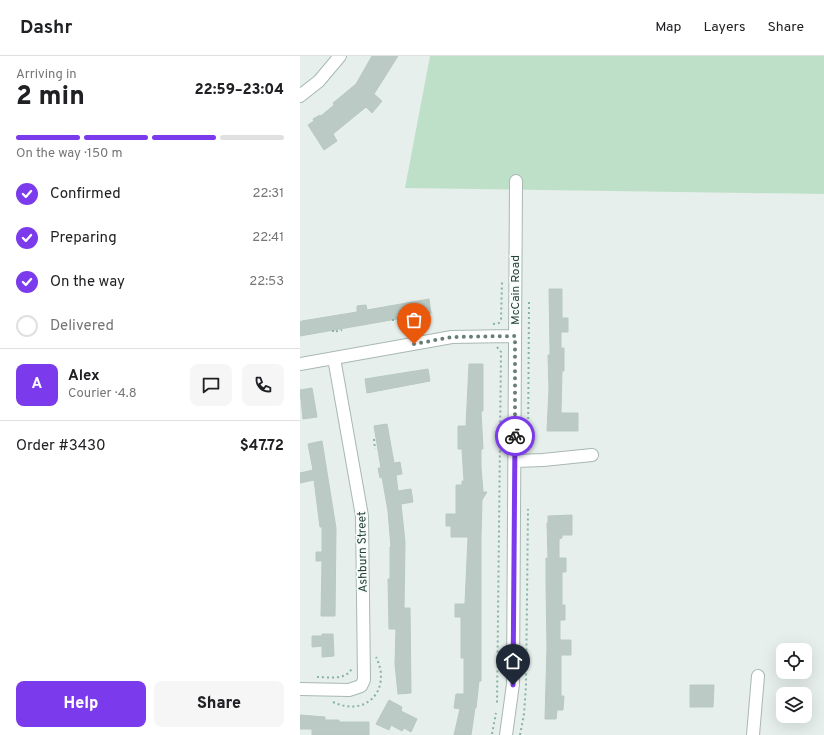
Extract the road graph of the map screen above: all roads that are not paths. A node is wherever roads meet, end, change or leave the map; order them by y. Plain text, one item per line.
1 (340, 56) edge
2 (300, 96) edge
3 (516, 181) dead end
4 (515, 336) junction
5 (334, 358) junction
6 (300, 364) edge
7 (592, 455) dead end
8 (515, 461) junction
9 (758, 676) dead end
10 (300, 689) edge
11 (506, 735) edge
12 (753, 735) edge

1 - 2 street
3 - 4 street, McCain Road
4 - 5 street
4 - 8 street, McCain Road
5 - 6 street
5 - 10 street, Ashburn Street
7 - 8 street
8 - 11 street, McCain Road
9 - 12 street

